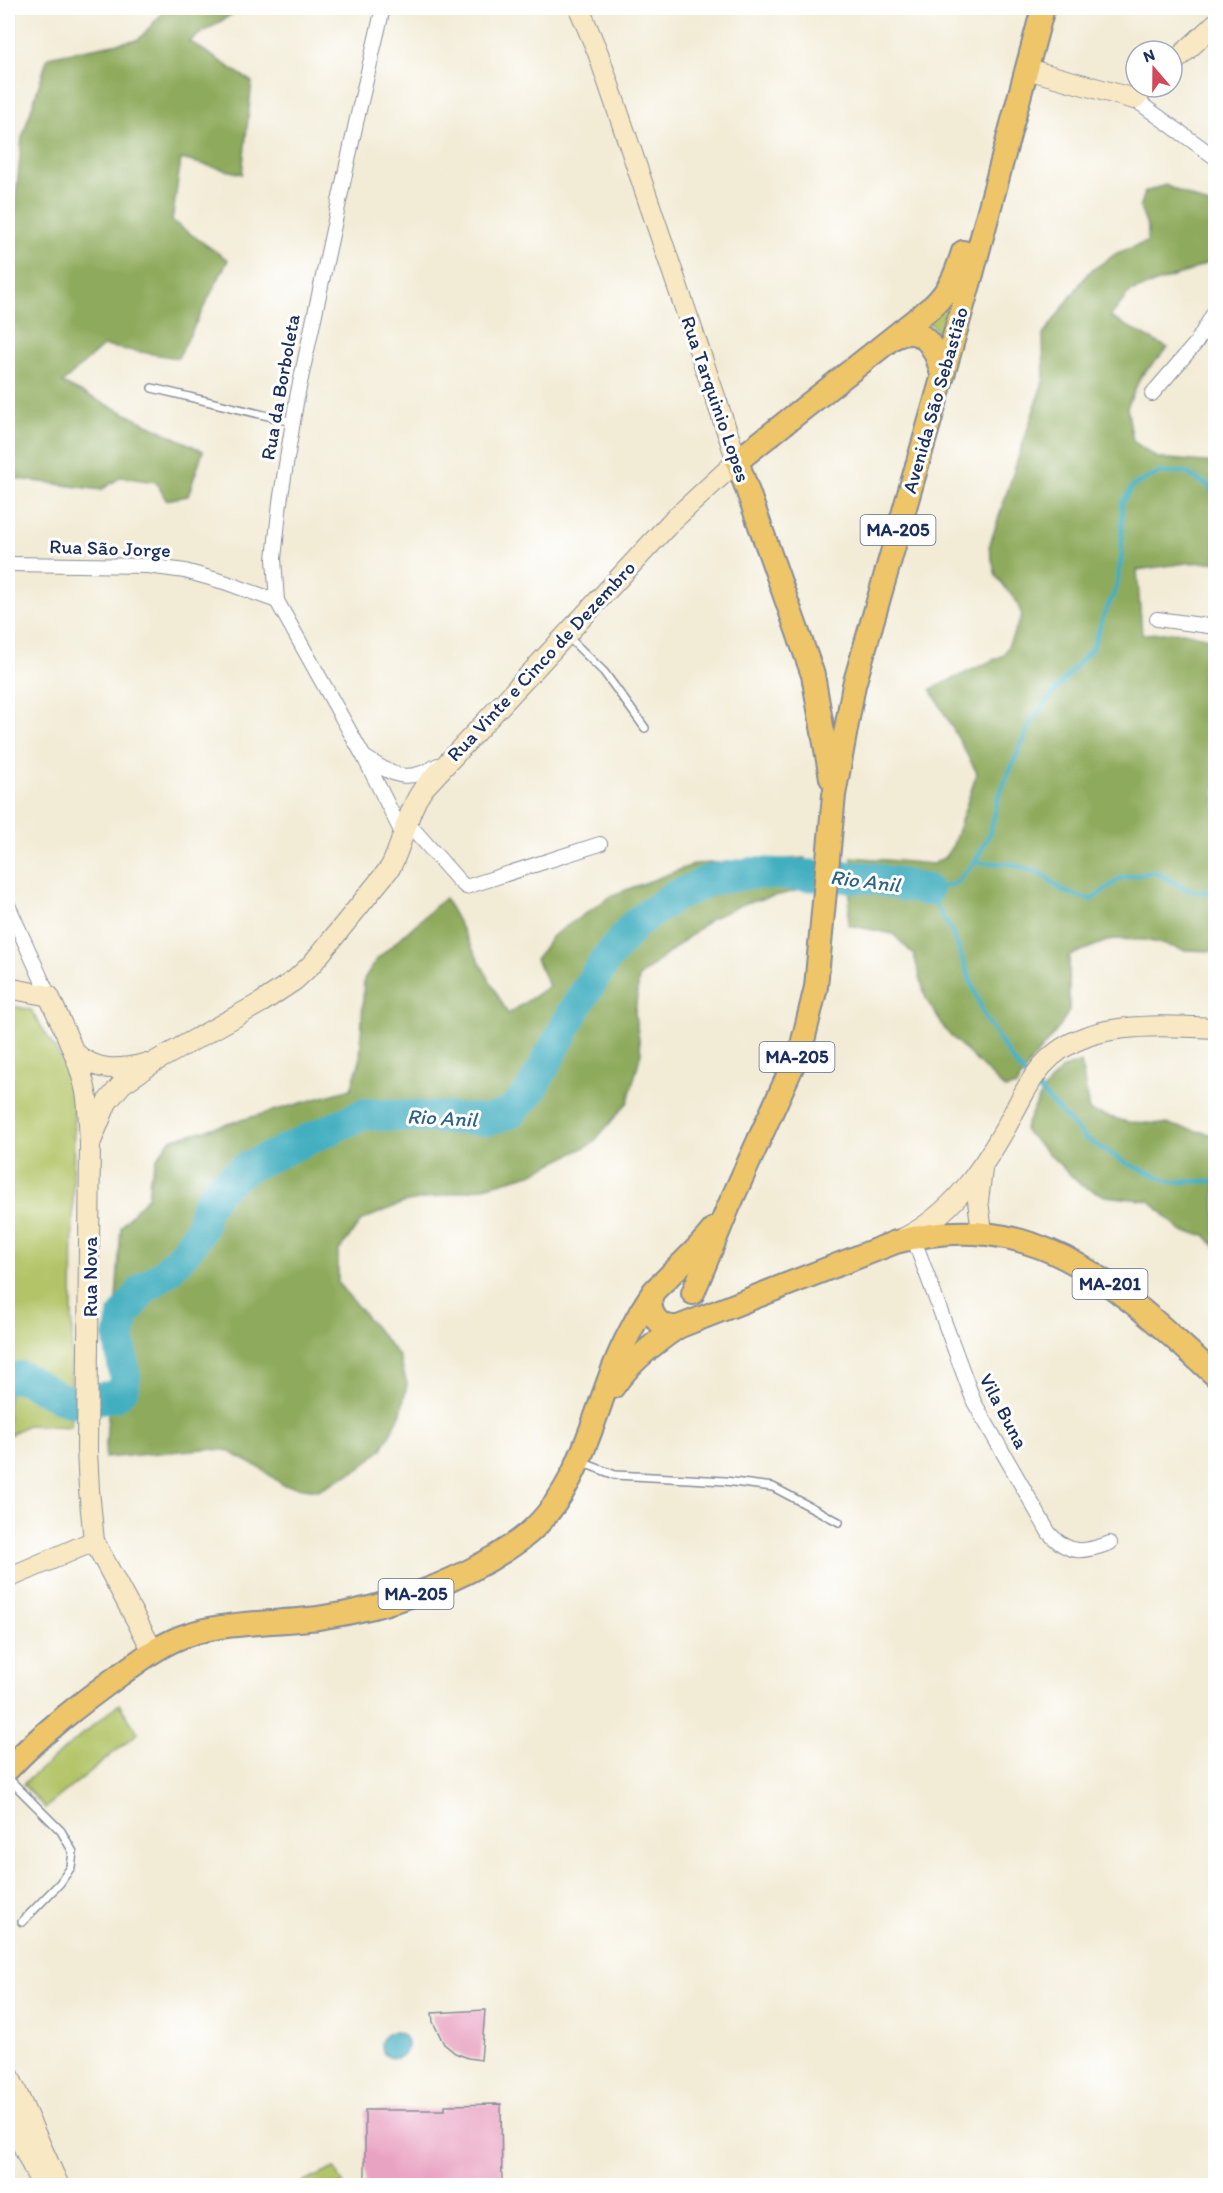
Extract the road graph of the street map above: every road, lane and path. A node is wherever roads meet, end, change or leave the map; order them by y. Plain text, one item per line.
1 (382, 8) edge
2 (579, 8) edge
3 (1029, 8) edge
4 (1043, 8) edge
5 (1215, 23) edge
6 (1184, 53) edge
7 (1027, 69) junction
8 (1124, 89) edge
9 (1148, 99) edge
10 (1215, 158) edge
11 (1215, 309) edge
12 (895, 337) junction
13 (942, 375) junction
14 (152, 388) dead end
15 (1152, 394) dead end
16 (293, 422) junction
17 (737, 461) junction
18 (8, 564) edge
19 (277, 601) junction
20 (1157, 619) dead end
21 (1215, 627) edge
22 (565, 634) junction
23 (813, 675) junction
24 (854, 685) junction
25 (645, 728) dead end
26 (364, 757) junction
27 (450, 758) junction
28 (834, 795) junction
29 (405, 828) junction
30 (600, 844) dead end
31 (8, 905) edge
32 (8, 988) edge
33 (49, 996) junction
34 (1215, 1028) edge
35 (75, 1053) junction
36 (156, 1061) junction
37 (90, 1144) junction
38 (984, 1164) junction
39 (728, 1208) junction
40 (982, 1232) junction
41 (904, 1239) junction
42 (779, 1288) junction
43 (656, 1291) junction
44 (694, 1295) junction
45 (682, 1325) junction
46 (1215, 1376) edge
47 (598, 1411) junction
48 (579, 1461) junction
49 (839, 1522) dead end
50 (94, 1541) junction
51 (1110, 1543) dead end
52 (8, 1578) edge
53 (153, 1651) junction
54 (8, 1769) edge
55 (8, 1778) edge
56 (22, 1922) dead end
57 (8, 2073) edge
58 (8, 2115) edge
59 (42, 2186) edge
60 (59, 2186) edge

1 - 16 street, Rua da Borboleta
2 - 17 main road, Rua Tarquinio Lopes
3 - 12 main road, Rua Vinte e Cinco de Dezembro
4 - 7 main road, Avenida São Sebastião / MA-205
5 - 6 main road
7 - 8 main road
7 - 13 main road, Avenida São Sebastião / MA-205
9 - 10 street
11 - 15 street
12 - 13 main road
12 - 17 main road, Rua Vinte e Cinco de Dezembro
13 - 24 main road, Avenida São Sebastião / MA-205
14 - 16 lane
16 - 19 street, Rua da Borboleta
17 - 22 main road, Rua Vinte e Cinco de Dezembro
17 - 23 main road, Rua Tarquinio Lopes
18 - 19 street, Rua São Jorge
19 - 26 street, Rua da Borboleta
20 - 21 street
22 - 25 lane
22 - 27 main road, Rua Vinte e Cinco de Dezembro
23 - 24 main road
23 - 28 main road, Rua Tarquinio Lopes
24 - 28 main road, Avenida São Sebastião / MA-205
26 - 27 street, Rua da Borboleta
26 - 29 street, Rua da Borboleta
27 - 29 main road, Rua Vinte e Cinco de Dezembro
28 - 39 main road, Avenida São Sebastião / MA-205
29 - 30 street, Rua da Borboleta
29 - 36 main road, Rua Vinte e Cinco de Dezembro
31 - 33 street, Rua Nova
32 - 33 main road
33 - 35 main road, Rua Nova
34 - 38 main road
35 - 36 main road, Rua Vinte e Cinco de Dezembro
35 - 37 main road, Rua Nova
36 - 37 main road, Rua Vinte e Cinco de Dezembro
37 - 50 main road, Rua Nova
38 - 40 main road
38 - 41 main road
39 - 43 main road, Avenida São Sebastião / MA-205
39 - 44 main road, Avenida São Sebastião / MA-205
40 - 41 main road, MA-201
40 - 46 main road, MA-201
41 - 42 main road, MA-201
41 - 51 street, Vila Buna
42 - 44 main road, MA-201
42 - 45 main road, MA-201
43 - 44 main road
43 - 45 main road
43 - 47 main road, MA-205
44 - 45 main road, MA-205
45 - 47 main road, MA-205
47 - 48 main road, MA-205
48 - 49 lane
48 - 53 main road, MA-205
50 - 52 main road
50 - 53 main road, Rua Nova
53 - 54 main road, MA-205
55 - 56 lane
57 - 60 main road
58 - 59 main road

